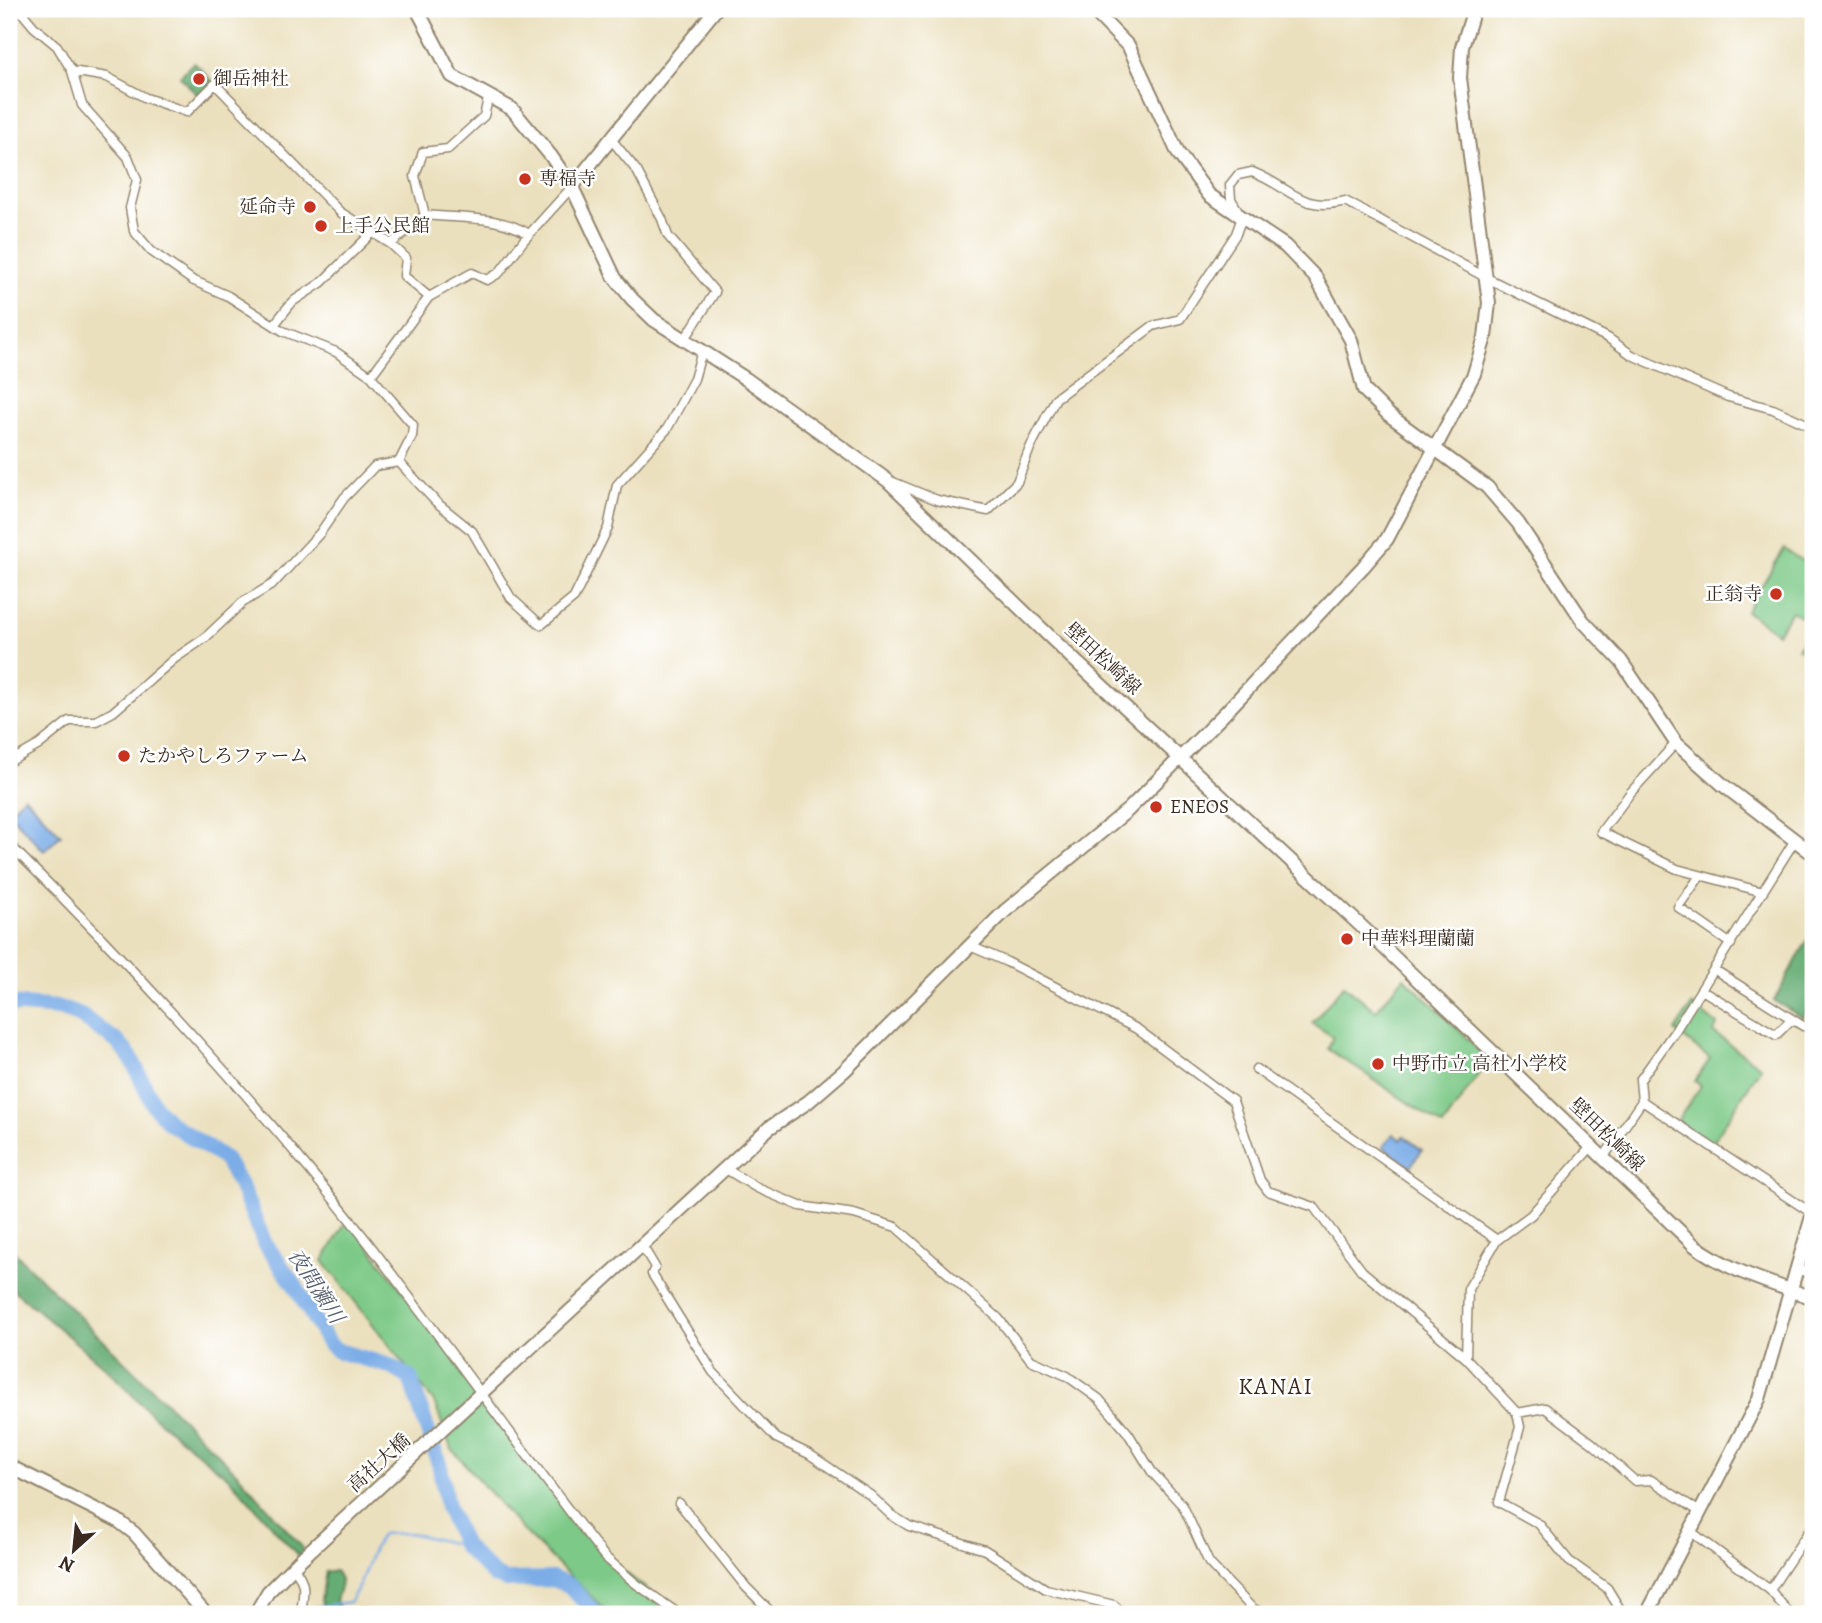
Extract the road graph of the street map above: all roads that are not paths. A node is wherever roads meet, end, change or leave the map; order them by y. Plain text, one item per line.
1 (19, 9) edge
2 (417, 9) edge
3 (716, 9) edge
4 (1093, 9) edge
5 (1474, 9) edge
6 (72, 71) junction
7 (489, 94) junction
8 (611, 138) junction
9 (572, 187) junction
10 (425, 215) junction
11 (1242, 217) junction
12 (529, 233) junction
13 (371, 234) junction
14 (391, 244) junction
15 (1485, 277) junction
16 (429, 297) junction
17 (274, 325) junction
18 (685, 339) junction
19 (702, 351) junction
20 (371, 376) junction
21 (1813, 427) edge
22 (1435, 449) junction
23 (399, 462) junction
24 (887, 480) junction
25 (1676, 743) junction
26 (1181, 759) junction
27 (9, 762) edge
28 (1795, 840) junction
29 (9, 844) edge
30 (1813, 854) edge
31 (1700, 876) junction
32 (1763, 892) junction
33 (1731, 944) junction
34 (970, 946) junction
35 (1715, 970) junction
36 (1702, 990) junction
37 (1791, 1018) junction
38 (1813, 1027) edge
39 (1256, 1069) dead end
40 (1642, 1101) junction
41 (1591, 1147) junction
42 (1603, 1158) junction
43 (726, 1169) junction
44 (1813, 1214) edge
45 (1497, 1240) junction
46 (643, 1247) junction
47 (1797, 1269) junction
48 (1813, 1275) edge
49 (1793, 1291) junction
50 (1813, 1298) edge
51 (1466, 1358) junction
52 (483, 1395) junction
53 (1517, 1413) junction
54 (9, 1466) edge
55 (679, 1503) dead end
56 (1700, 1511) junction
57 (1813, 1525) edge
58 (1690, 1531) junction
59 (297, 1563) junction
60 (1770, 1590) junction
61 (1253, 1611) edge
62 (206, 1614) edge
63 (255, 1614) edge
64 (301, 1614) edge
65 (679, 1614) edge
66 (773, 1614) edge
67 (1123, 1614) edge
68 (1264, 1614) edge
69 (1623, 1614) edge
70 (1647, 1614) edge
71 (1790, 1614) edge

1 - 6 street
2 - 7 street, 壁田松崎線
3 - 8 street
4 - 11 street
5 - 15 street, 高社大橋
6 - 13 street
6 - 17 street
7 - 9 street, 壁田松崎線
7 - 10 street
8 - 9 street
8 - 18 street
9 - 12 street
9 - 18 street, 壁田松崎線
10 - 12 street
10 - 14 street
11 - 15 street
11 - 22 street
11 - 24 street
12 - 16 street
13 - 14 street
13 - 17 street
14 - 16 street
15 - 21 street
15 - 22 street, 高社大橋
16 - 20 street
17 - 20 street
18 - 19 street, 壁田松崎線
19 - 23 street
19 - 24 street, 壁田松崎線
20 - 23 street
22 - 25 street
22 - 26 street, 高社大橋
23 - 27 street
24 - 26 street, 壁田松崎線
25 - 28 street
25 - 31 street
26 - 34 street, 高社大橋
26 - 41 street, 壁田松崎線
28 - 30 street
28 - 32 street
29 - 52 street
31 - 32 street
31 - 33 street
32 - 33 street
33 - 35 street
34 - 43 street, 高社大橋
34 - 51 street
35 - 36 street
35 - 37 street
36 - 37 street
36 - 40 street
37 - 38 street
39 - 45 street
40 - 42 street
40 - 44 street
41 - 42 street, 壁田松崎線
41 - 45 street
42 - 49 street, 壁田松崎線
43 - 46 street, 高社大橋
43 - 61 street
44 - 47 street
45 - 51 street
46 - 52 street, 高社大橋
46 - 67 street
47 - 48 street
47 - 49 street
49 - 50 street, 壁田松崎線
49 - 56 street
51 - 53 street
52 - 59 street, 高社大橋
52 - 65 street
53 - 56 street
53 - 69 street
54 - 62 street
55 - 66 street
56 - 58 street
57 - 60 street
58 - 60 street
58 - 70 street
59 - 63 street, 高社大橋
59 - 64 street
60 - 71 street
61 - 68 street

